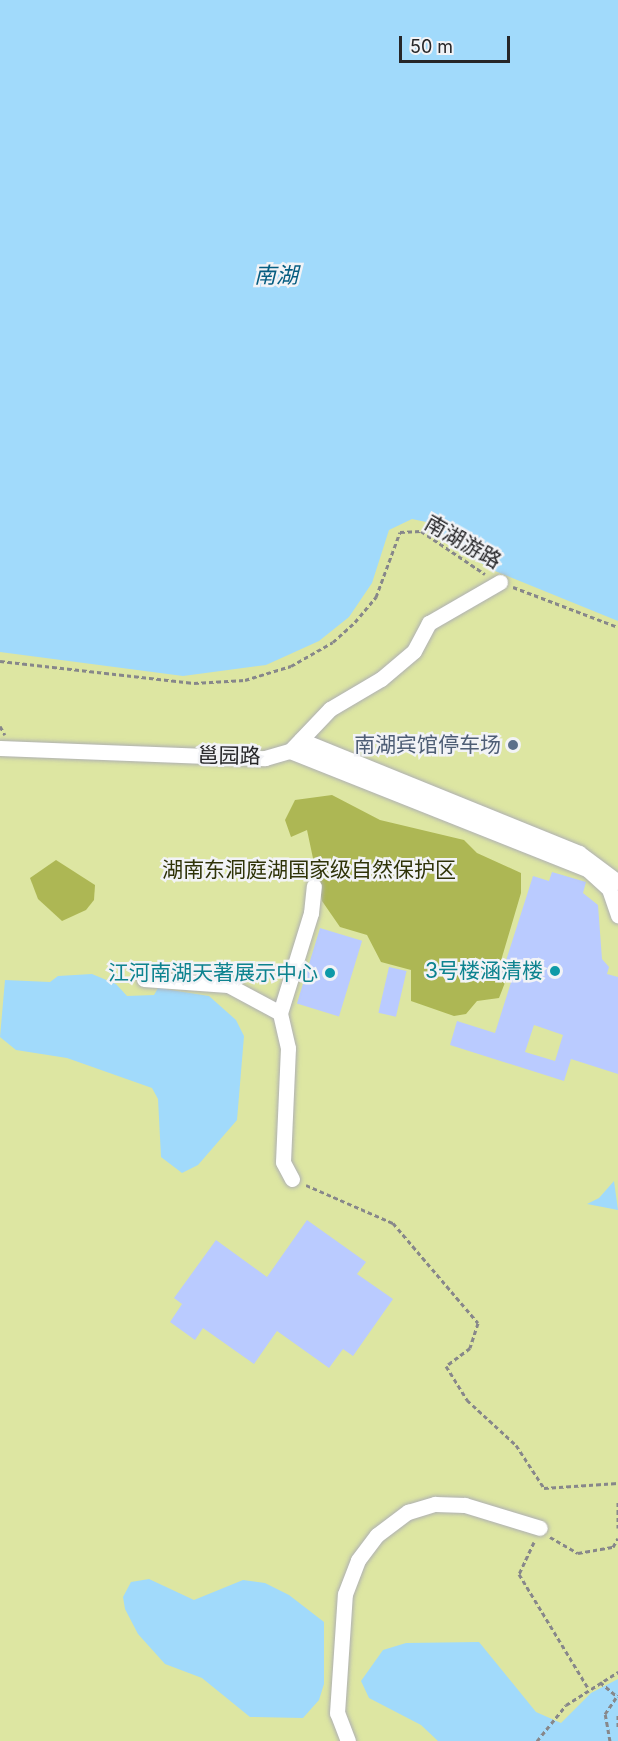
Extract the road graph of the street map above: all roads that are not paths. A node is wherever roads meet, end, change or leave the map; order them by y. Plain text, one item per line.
1 (501, 582) road end
2 (296, 745) junction
3 (0, 748) edge
4 (618, 882) edge
5 (314, 886) dead end
6 (618, 915) edge
7 (144, 979) dead end
8 (280, 1013) junction
9 (292, 1179) road end
10 (540, 1528) road end
11 (348, 1741) edge

1 - 2 street, 邕园路
2 - 3 street, 邕园路
2 - 4 street
2 - 6 street
5 - 8 street
7 - 8 street
8 - 9 street
10 - 11 street

